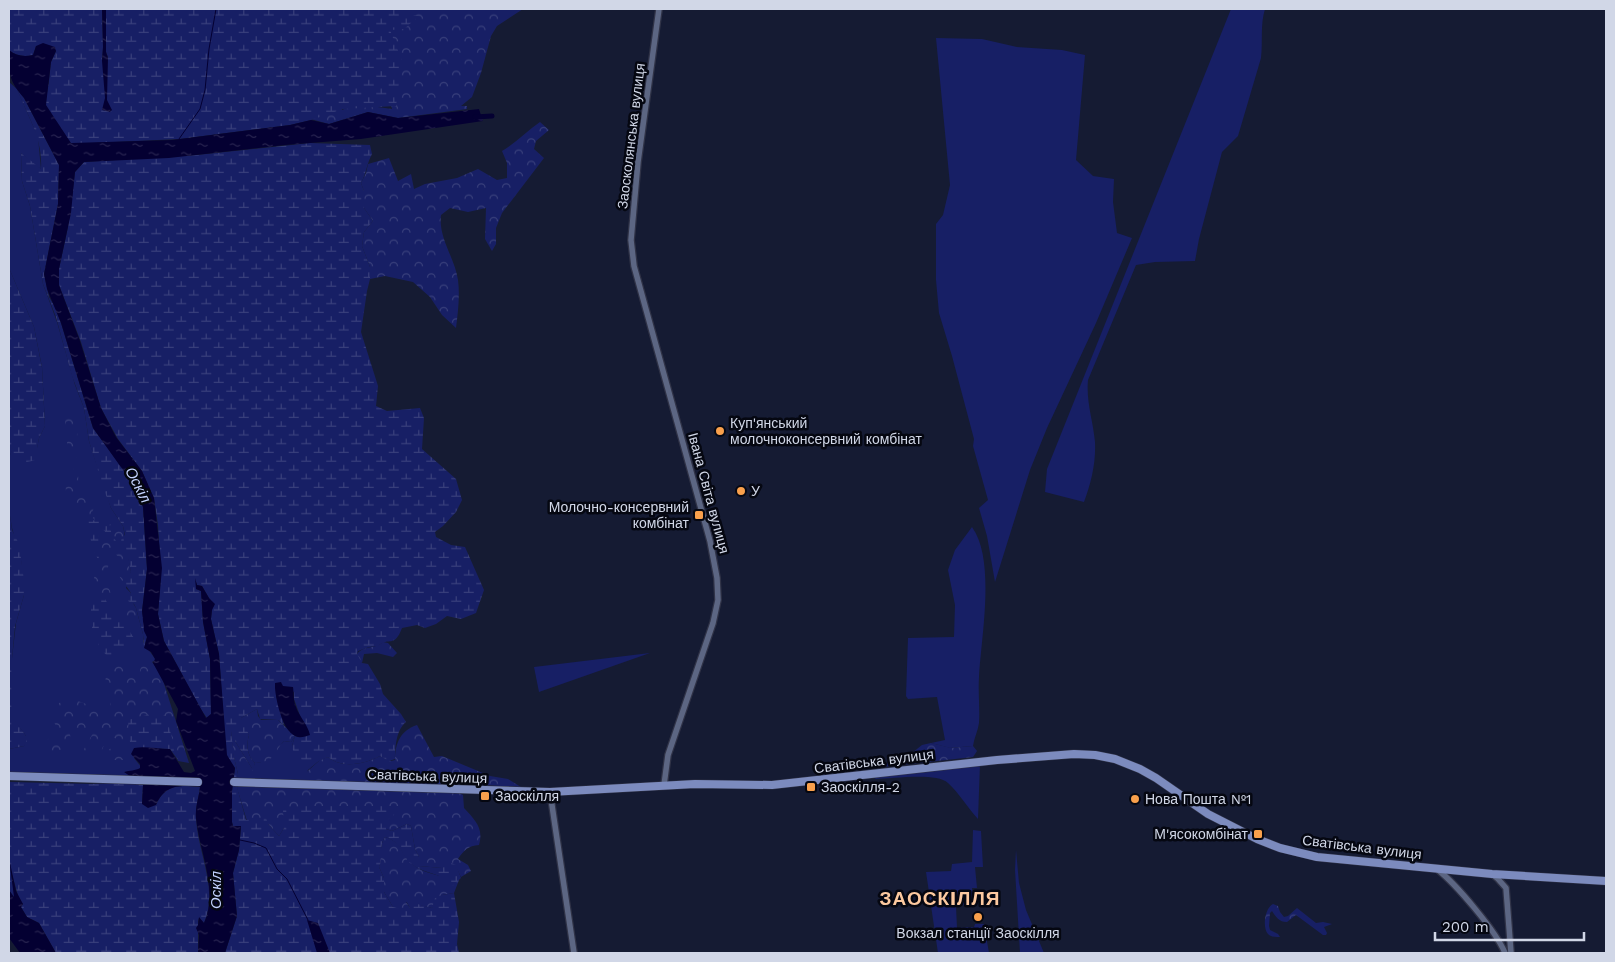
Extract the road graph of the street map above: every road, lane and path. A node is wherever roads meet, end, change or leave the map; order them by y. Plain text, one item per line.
1 (659, 9) edge
2 (634, 266) joint
3 (9, 776) edge
4 (198, 782) dead end
5 (234, 782) dead end
6 (664, 785) junction
7 (550, 792) junction
8 (1436, 869) junction
9 (1492, 874) junction
10 (1606, 881) edge
11 (574, 953) edge
12 (1505, 953) edge
13 (1512, 953) edge

1 - 2 street, Заосколянська вулиця
2 - 6 street, Івана Світа вулиця
3 - 4 main road
5 - 7 main road, Сватівська вулиця
6 - 7 main road, Сватівська вулиця
6 - 8 main road, Сватівська вулиця
7 - 11 street
8 - 9 main road, Сватівська вулиця
8 - 12 street
9 - 10 main road, Сватівська вулиця
9 - 13 street

